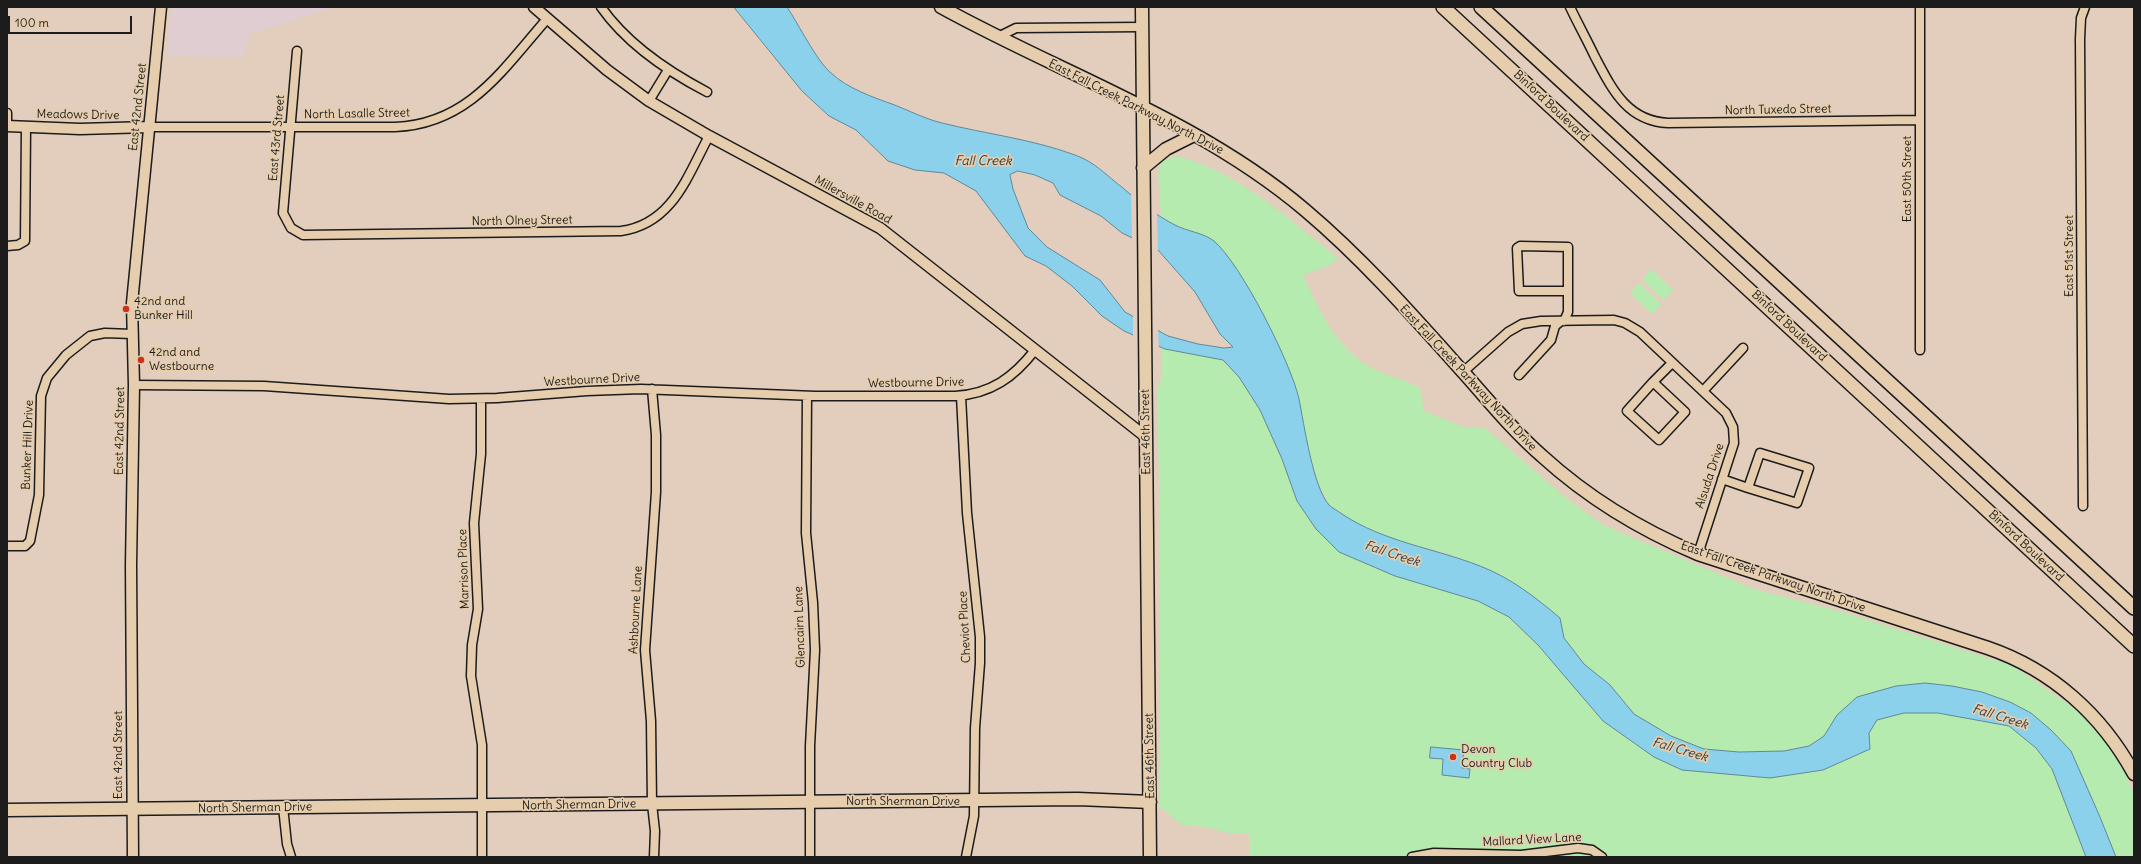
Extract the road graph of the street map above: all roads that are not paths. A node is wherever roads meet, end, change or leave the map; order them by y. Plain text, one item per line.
1 (161, 7) edge
2 (534, 7) edge
3 (601, 7) edge
4 (941, 7) edge
5 (1142, 7) edge
6 (1443, 7) edge
7 (1482, 7) edge
8 (1570, 7) edge
9 (1920, 7) edge
10 (2085, 7) edge
11 (547, 19) junction
12 (1142, 28) junction
13 (998, 37) junction
14 (297, 50) dead end
15 (668, 70) junction
16 (707, 92) dead end
17 (649, 102) junction
18 (1142, 108) junction
19 (7, 113) edge
20 (1920, 120) junction
21 (7, 126) edge
22 (26, 127) junction
23 (149, 127) junction
24 (290, 127) junction
25 (1194, 135) junction
26 (709, 136) junction
27 (1143, 168) junction
28 (290, 227) joint
29 (7, 246) edge
30 (1568, 291) junction
31 (1562, 320) junction
32 (132, 334) junction
33 (1743, 348) dead end
34 (1035, 350) junction
35 (1920, 350) dead end
36 (1672, 363) junction
37 (1463, 372) junction
38 (1519, 375) dead end
39 (1653, 382) junction
40 (134, 385) junction
41 (652, 389) junction
42 (1703, 391) junction
43 (807, 396) junction
44 (960, 396) junction
45 (482, 399) junction
46 (1146, 437) junction
47 (1722, 480) junction
48 (1748, 488) junction
49 (2083, 506) dead end
50 (7, 546) edge
51 (1698, 554) junction
52 (2134, 608) edge
53 (2134, 646) edge
54 (2134, 774) edge
55 (974, 801) junction
56 (809, 802) junction
57 (1150, 802) junction
58 (652, 804) junction
59 (482, 806) junction
60 (283, 807) junction
61 (132, 809) junction
62 (7, 810) edge
63 (133, 857) edge
64 (291, 857) edge
65 (482, 857) edge
66 (654, 857) edge
67 (810, 857) edge
68 (966, 857) edge
69 (1150, 857) edge
70 (1412, 857) edge
71 (1602, 857) edge

1 - 23 street, East 42nd Street
2 - 11 street, Millersville Road
3 - 15 street
4 - 13 main road, East Fall Creek Parkway North Drive
5 - 12 main road, East 46th Street
6 - 53 main road, Binford Boulevard
7 - 52 main road
8 - 20 street, North Tuxedo Street
9 - 20 street, East 50th Street
10 - 49 street, East 51st Street
11 - 17 street, Millersville Road
11 - 24 street, North Lasalle Street
12 - 13 street
12 - 18 main road, East 46th Street
13 - 18 main road, East Fall Creek Parkway North Drive
14 - 24 street, East 43rd Street
15 - 16 street
15 - 17 street
17 - 26 street, Millersville Road
18 - 25 main road, East Fall Creek Parkway North Drive
18 - 27 main road, East 46th Street
19 - 21 street
20 - 35 street, East 50th Street
21 - 22 street, Meadows Drive
22 - 23 street, Meadows Drive
22 - 29 street
23 - 24 street, North Lasalle Street
23 - 32 street, East 42nd Street
24 - 28 street, East 43rd Street
25 - 27 main road
25 - 37 main road, East Fall Creek Parkway North Drive
26 - 28 street, North Olney Street
26 - 34 street, Millersville Road
27 - 46 main road, East 46th Street
30 - 30 street
30 - 31 street
31 - 36 street, Alsuda Drive
31 - 37 street, Alsuda Drive
31 - 38 street
32 - 40 street, East 42nd Street
32 - 50 street, Bunker Hill Drive
33 - 42 street
34 - 44 street, Westbourne Drive
34 - 46 street, Millersville Road
36 - 39 street
36 - 42 street, Alsuda Drive
37 - 51 main road, East Fall Creek Parkway North Drive
39 - 39 street
40 - 45 street, Westbourne Drive
40 - 61 street, East 42nd Street
41 - 43 street, Westbourne Drive
41 - 45 street, Westbourne Drive
41 - 58 street, Ashbourne Lane
42 - 47 street, Alsuda Drive
43 - 44 street, Westbourne Drive
43 - 56 street, Glencairn Lane
44 - 55 street, Cheviot Place
45 - 59 street, Marrison Place
46 - 57 main road, East 46th Street
47 - 48 street
47 - 51 street, Alsuda Drive
48 - 48 street
51 - 54 main road, East Fall Creek Parkway North Drive
55 - 56 main road, North Sherman Drive
55 - 57 main road, North Sherman Drive
55 - 68 street, Cheviot Place
56 - 58 main road, North Sherman Drive
56 - 67 street, Glencairn Lane
57 - 69 main road, East 46th Street
58 - 59 main road, North Sherman Drive
58 - 66 street, Ashbourne Lane
59 - 60 main road, North Sherman Drive
59 - 65 street, Marrison Place
60 - 61 main road, North Sherman Drive
60 - 64 street
61 - 62 main road, North Sherman Drive
61 - 63 street, East 42nd Street
70 - 71 street, Mallard View Lane

